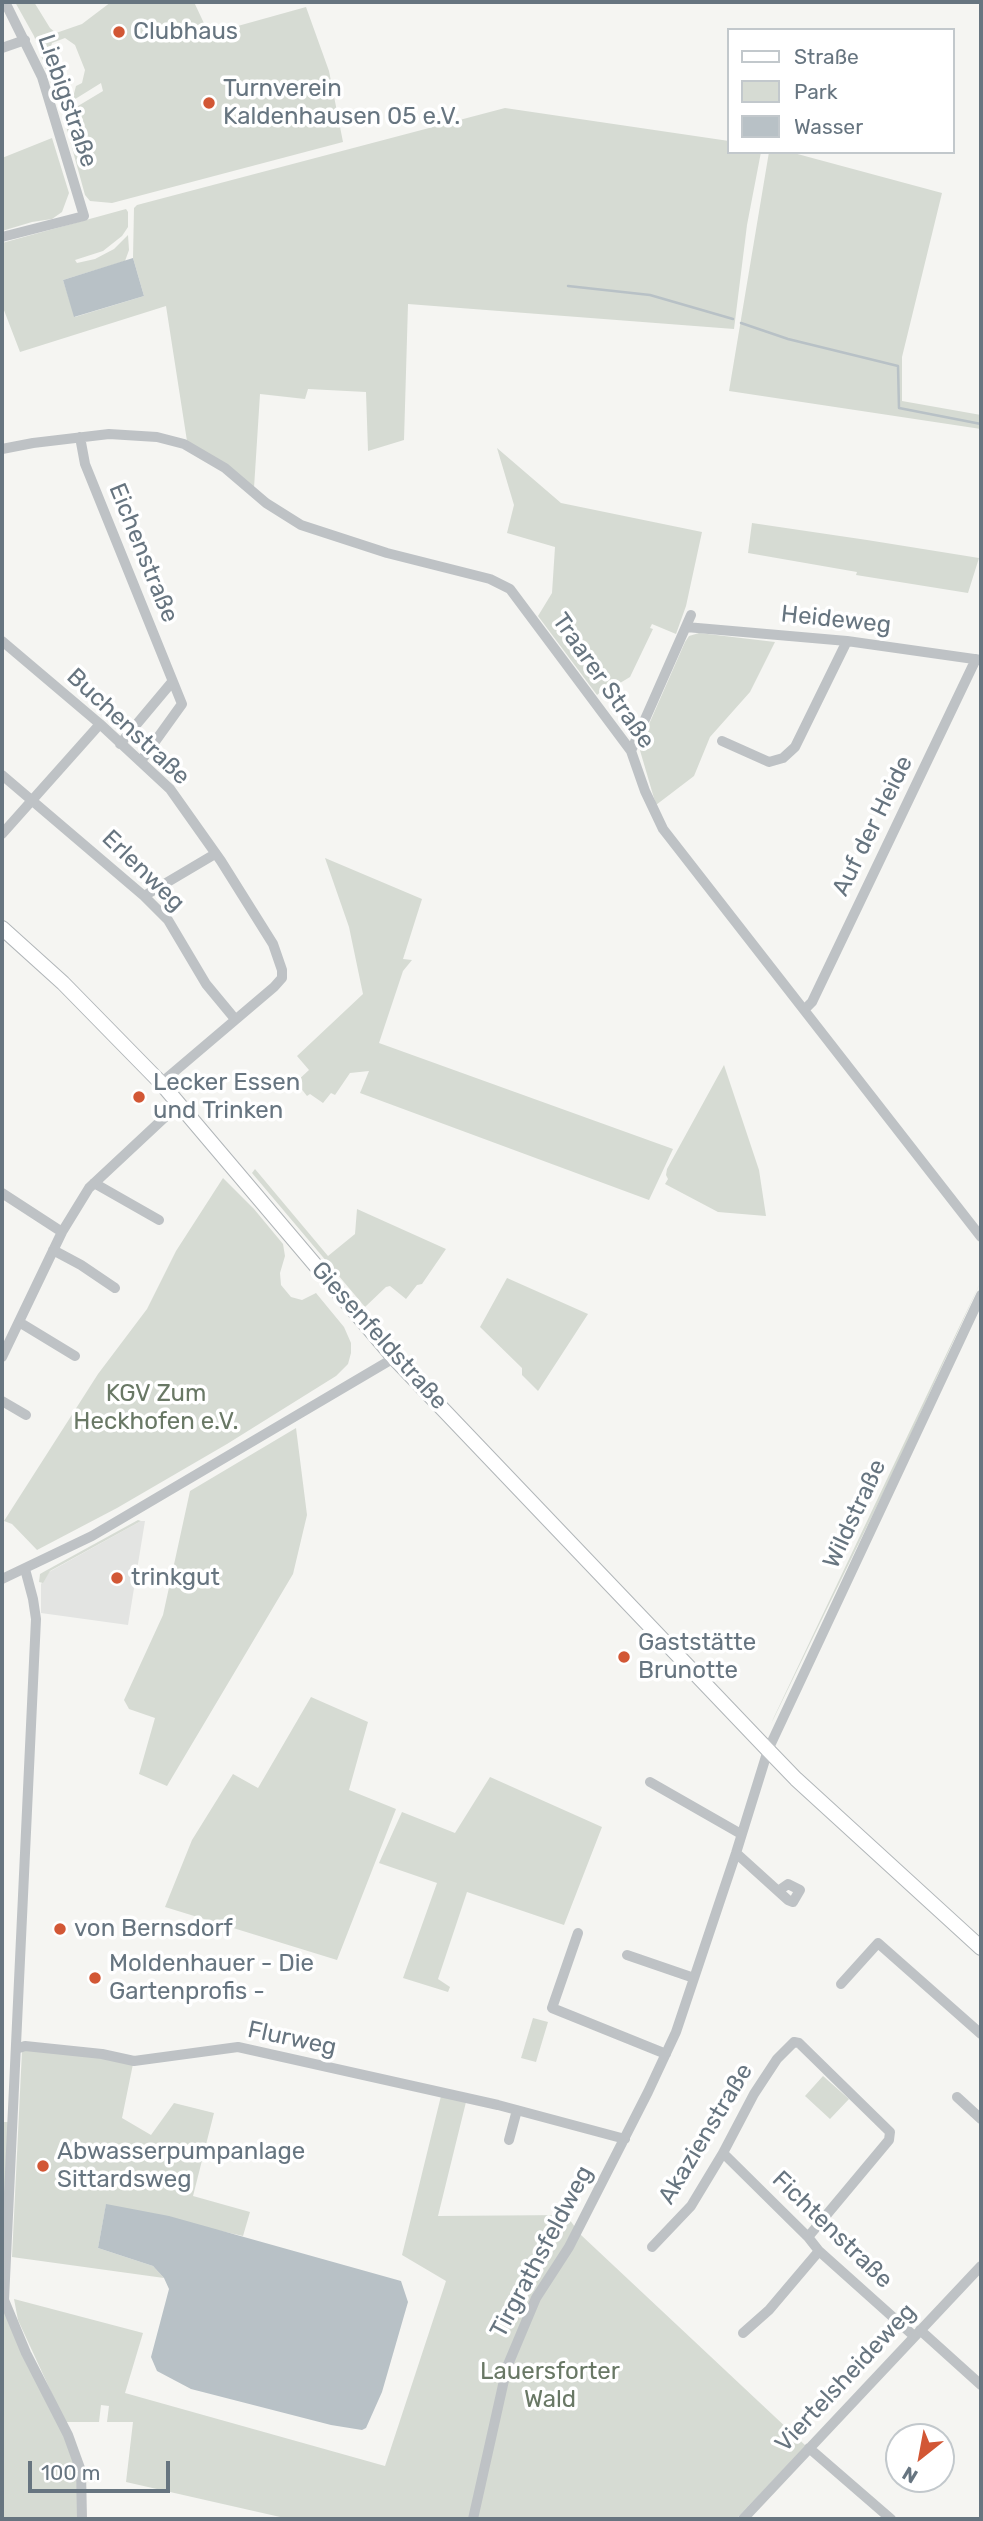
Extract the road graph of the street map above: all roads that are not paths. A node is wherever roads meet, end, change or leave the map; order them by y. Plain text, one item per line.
1 (5, 2) edge
2 (25, 40) junction
3 (2, 48) edge
4 (2, 237) edge
5 (80, 437) junction
6 (2, 449) edge
7 (691, 615) dead end
8 (686, 626) junction
9 (2, 641) edge
10 (847, 641) junction
11 (979, 659) edge
12 (172, 682) junction
13 (100, 724) junction
14 (722, 741) dead end
15 (120, 744) junction
16 (631, 751) junction
17 (141, 761) junction
18 (2, 775) edge
19 (32, 800) junction
20 (2, 834) edge
21 (215, 854) junction
22 (144, 896) junction
23 (2, 928) edge
24 (804, 1010) junction
25 (235, 1019) junction
26 (161, 1083) junction
27 (180, 1103) junction
28 (94, 1183) junction
29 (2, 1193) edge
30 (159, 1220) dead end
31 (62, 1232) junction
32 (981, 1237) edge
33 (53, 1250) junction
34 (115, 1288) dead end
35 (981, 1295) edge
36 (19, 1322) junction
37 (75, 1356) dead end
38 (2, 1357) edge
39 (394, 1358) junction
40 (2, 1401) edge
41 (26, 1415) dead end
42 (25, 1569) junction
43 (2, 1579) edge
44 (764, 1746) junction
45 (650, 1782) dead end
46 (741, 1834) junction
47 (736, 1853) junction
48 (778, 1891) dead end
49 (578, 1933) dead end
50 (981, 1948) edge
51 (627, 1955) dead end
52 (694, 1978) junction
53 (841, 1984) dead end
54 (981, 2034) edge
55 (16, 2049) junction
56 (666, 2054) junction
57 (957, 2097) dead end
58 (516, 2110) junction
59 (979, 2113) edge
60 (625, 2139) junction
61 (509, 2140) dead end
62 (723, 2153) junction
63 (808, 2236) junction
64 (652, 2247) dead end
65 (819, 2251) junction
66 (981, 2266) edge
67 (743, 2333) dead end
68 (917, 2333) junction
69 (981, 2385) edge
70 (809, 2448) junction
71 (82, 2519) edge
72 (473, 2519) edge
73 (743, 2519) edge
74 (891, 2519) edge

1 - 2 street, Liebigstraße
2 - 3 street
2 - 4 street, Liebigstraße
5 - 6 street, Traarer Straße
5 - 12 street, Eichenstraße
5 - 16 street, Traarer Straße
7 - 8 street
8 - 10 street, Heideweg
8 - 16 street
9 - 13 street, Buchenstraße
10 - 11 street, Heideweg
10 - 14 street
11 - 24 street, Auf der Heide
12 - 15 street
12 - 17 street, Eichenstraße
13 - 15 street, Buchenstraße
13 - 19 street
15 - 17 street, Buchenstraße
16 - 24 street, Traarer Straße
17 - 21 street, Buchenstraße
18 - 19 street, Erlenweg
19 - 20 street
19 - 22 street, Erlenweg
21 - 22 street
21 - 25 street, Buchenstraße
22 - 25 street, Erlenweg
23 - 26 main road, Giesenfeldstraße
24 - 32 street, Traarer Straße
25 - 26 street, Buchenstraße
26 - 27 main road, Giesenfeldstraße
27 - 28 street
27 - 39 main road, Giesenfeldstraße
28 - 30 street
28 - 31 street
29 - 31 street
31 - 33 street
33 - 34 street
33 - 36 street
35 - 44 street, Wildstraße
36 - 37 street
36 - 38 street
39 - 42 street
39 - 44 main road, Giesenfeldstraße
40 - 41 street
42 - 43 street
42 - 55 street
44 - 46 street, Tirgrathsfeldweg
44 - 50 main road, Giesenfeldstraße
45 - 46 street
46 - 47 street, Tirgrathsfeldweg
47 - 48 street
47 - 52 street, Tirgrathsfeldweg
49 - 56 street
51 - 52 street
52 - 56 street, Tirgrathsfeldweg
53 - 54 street
55 - 58 street, Flurweg
55 - 71 street
56 - 60 street, Tirgrathsfeldweg
57 - 59 street
58 - 60 street, Flurweg
58 - 61 street
60 - 72 street, Tirgrathsfeldweg
62 - 63 street, Fichtenstraße
62 - 63 street, Akazienstraße
62 - 64 street, Akazienstraße
63 - 65 street, Fichtenstraße
65 - 67 street
65 - 68 street, Fichtenstraße
66 - 68 street, Viertelsheideweg
68 - 69 street, Fichtenstraße
68 - 70 street, Viertelsheideweg
70 - 73 street, Viertelsheideweg
70 - 74 street

